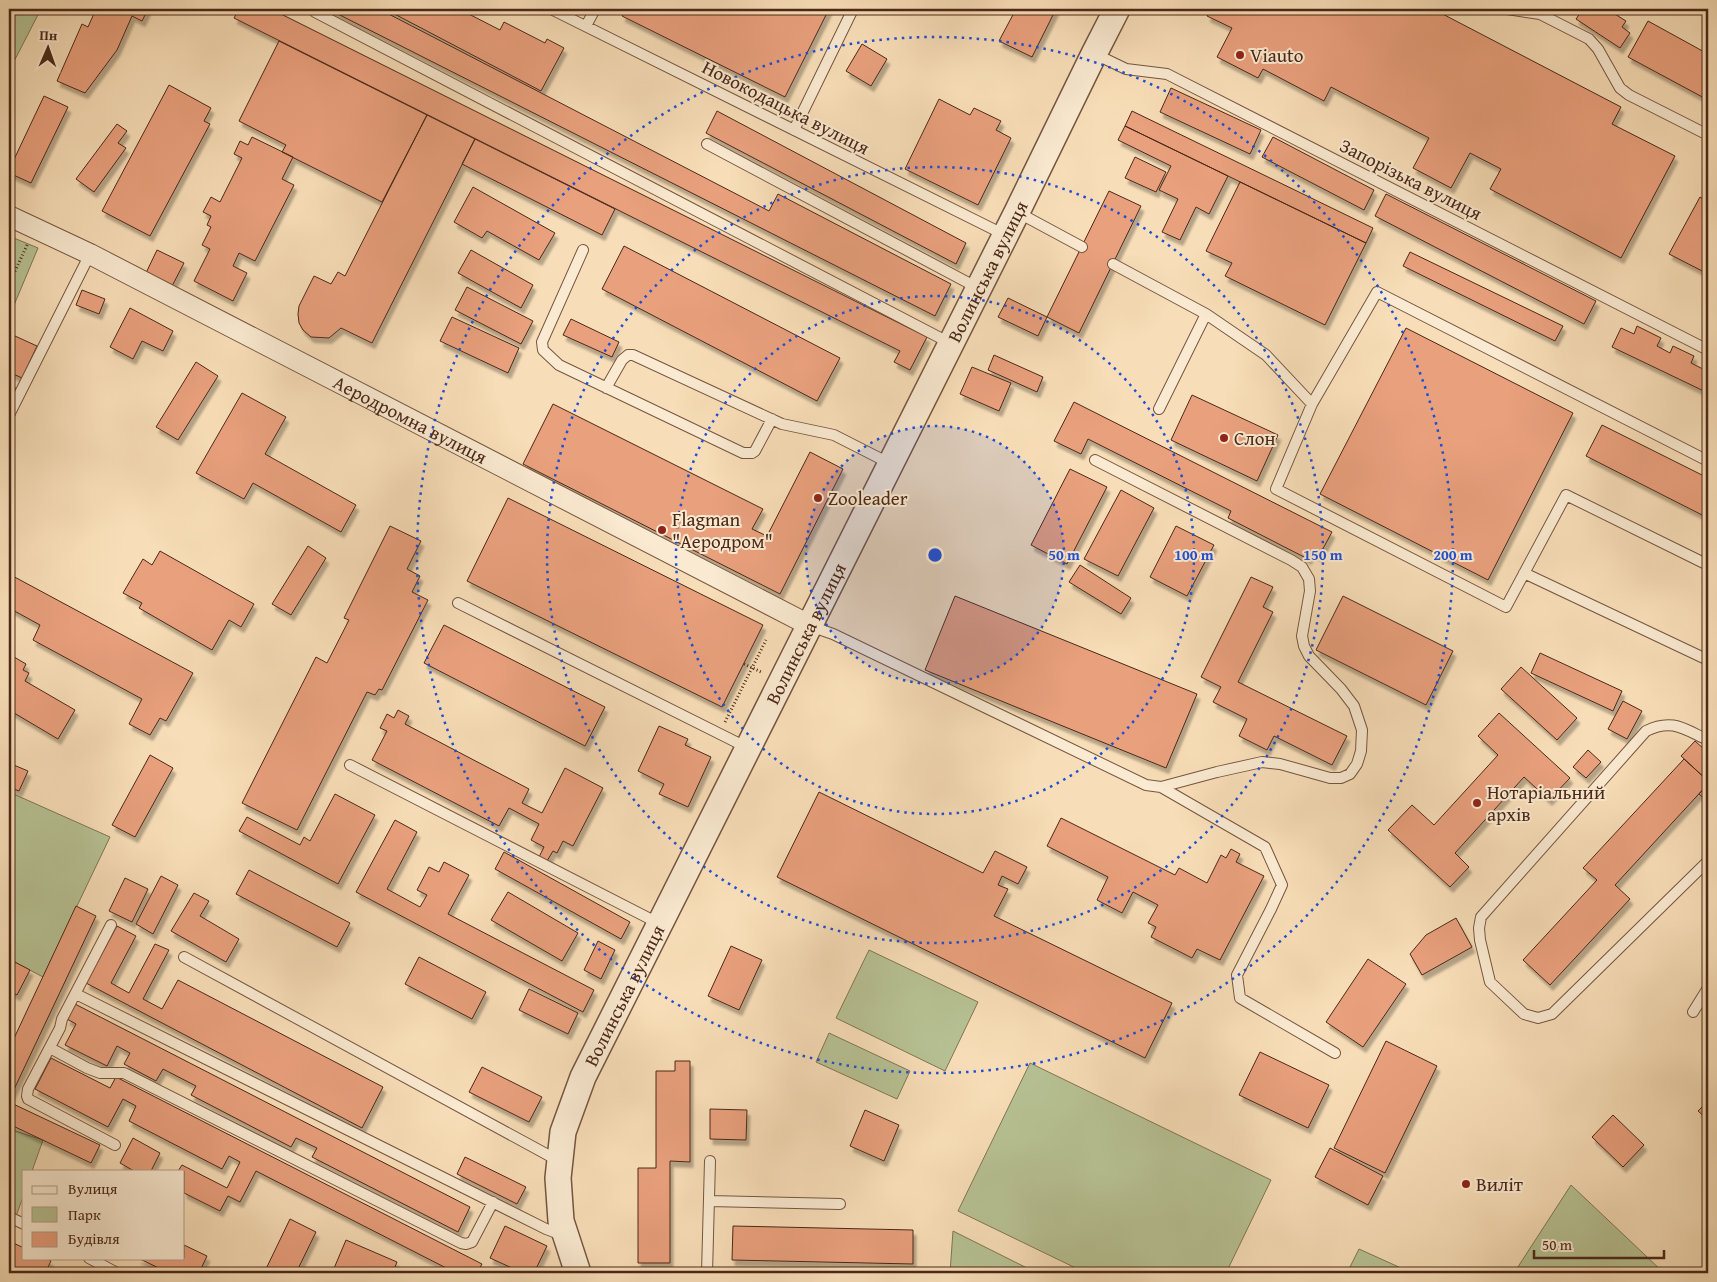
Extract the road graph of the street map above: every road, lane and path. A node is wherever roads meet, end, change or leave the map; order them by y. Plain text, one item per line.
1 (551, 9) edge
2 (595, 9) edge
3 (854, 9) edge
4 (1117, 9) edge
5 (1507, 9) edge
6 (315, 12) dead end
7 (586, 26) junction
8 (1094, 54) junction
9 (794, 130) junction
10 (1708, 135) edge
11 (707, 144) dead end
12 (1017, 212) junction
13 (9, 216) edge
14 (34, 228) junction
15 (1006, 236) junction
16 (1082, 247) dead end
17 (582, 250) dead end
18 (90, 254) junction
19 (1113, 264) dead end
20 (9, 284) edge
21 (979, 288) junction
22 (1206, 314) junction
23 (951, 344) junction
24 (1708, 350) edge
25 (606, 388) junction
26 (1312, 404) junction
27 (1159, 409) dead end
28 (9, 415) edge
29 (772, 420) junction
30 (1095, 460) dead end
31 (1708, 461) edge
32 (891, 464) junction
33 (1708, 565) edge
34 (1524, 573) junction
35 (458, 603) dead end
36 (810, 625) junction
37 (766, 640) dead end
38 (1708, 660) edge
39 (744, 664) dead end
40 (752, 668) junction
41 (761, 672) dead end
42 (719, 734) junction
43 (1708, 740) edge
44 (748, 748) junction
45 (350, 765) dead end
46 (1161, 787) junction
47 (1708, 861) edge
48 (660, 924) junction
49 (111, 925) dead end
50 (184, 957) dead end
51 (1708, 988) edge
52 (76, 994) junction
53 (1694, 1012) dead end
54 (50, 1048) junction
55 (1335, 1053) dead end
56 (115, 1145) dead end
57 (560, 1161) junction
58 (710, 1161) dead end
59 (709, 1201) junction
60 (493, 1202) junction
61 (840, 1204) dead end
62 (9, 1217) edge
63 (22, 1223) edge
64 (566, 1236) junction
65 (93, 1260) edge
66 (573, 1270) edge
67 (1708, 1270) edge
68 (117, 1273) edge
69 (707, 1273) edge
70 (1705, 1273) edge

1 - 7 lane, Новокодацька вулиця
2 - 7 lane
3 - 9 lane
4 - 8 street, Волинська вулиця
5 - 10 lane
6 - 23 lane
7 - 9 lane, Новокодацька вулиця
8 - 12 street, Волинська вулиця
8 - 24 lane, Запорізька вулиця
9 - 15 lane, Новокодацька вулиця
11 - 21 lane
12 - 15 street, Волинська вулиця
12 - 16 lane
13 - 14 street, Аеродромна вулиця
14 - 18 street, Аеродромна вулиця
14 - 20 path
15 - 21 street, Волинська вулиця
17 - 25 lane
18 - 28 lane
18 - 36 street, Аеродромна вулиця
19 - 22 lane
21 - 23 street, Волинська вулиця
22 - 26 lane
22 - 27 lane
23 - 32 street, Волинська вулиця
25 - 29 lane
25 - 29 lane
26 - 31 lane
26 - 34 lane
29 - 32 lane
30 - 46 lane
32 - 36 street, Волинська вулиця
33 - 34 lane
34 - 38 lane
35 - 42 lane
36 - 44 street, Волинська вулиця
36 - 46 lane
37 - 40 path
39 - 40 path
40 - 41 path
40 - 42 path
42 - 44 lane
43 - 47 lane
44 - 48 street, Волинська вулиця
45 - 48 lane
46 - 55 lane
48 - 57 street, Волинська вулиця
49 - 52 lane
50 - 57 lane
51 - 53 lane
52 - 54 lane
52 - 60 lane
54 - 56 lane
54 - 60 lane
57 - 64 street, Волинська вулиця
58 - 59 lane
59 - 61 lane
59 - 69 lane
60 - 64 lane
62 - 63 lane
64 - 66 street, Волинська вулиця
65 - 68 lane
67 - 70 path

